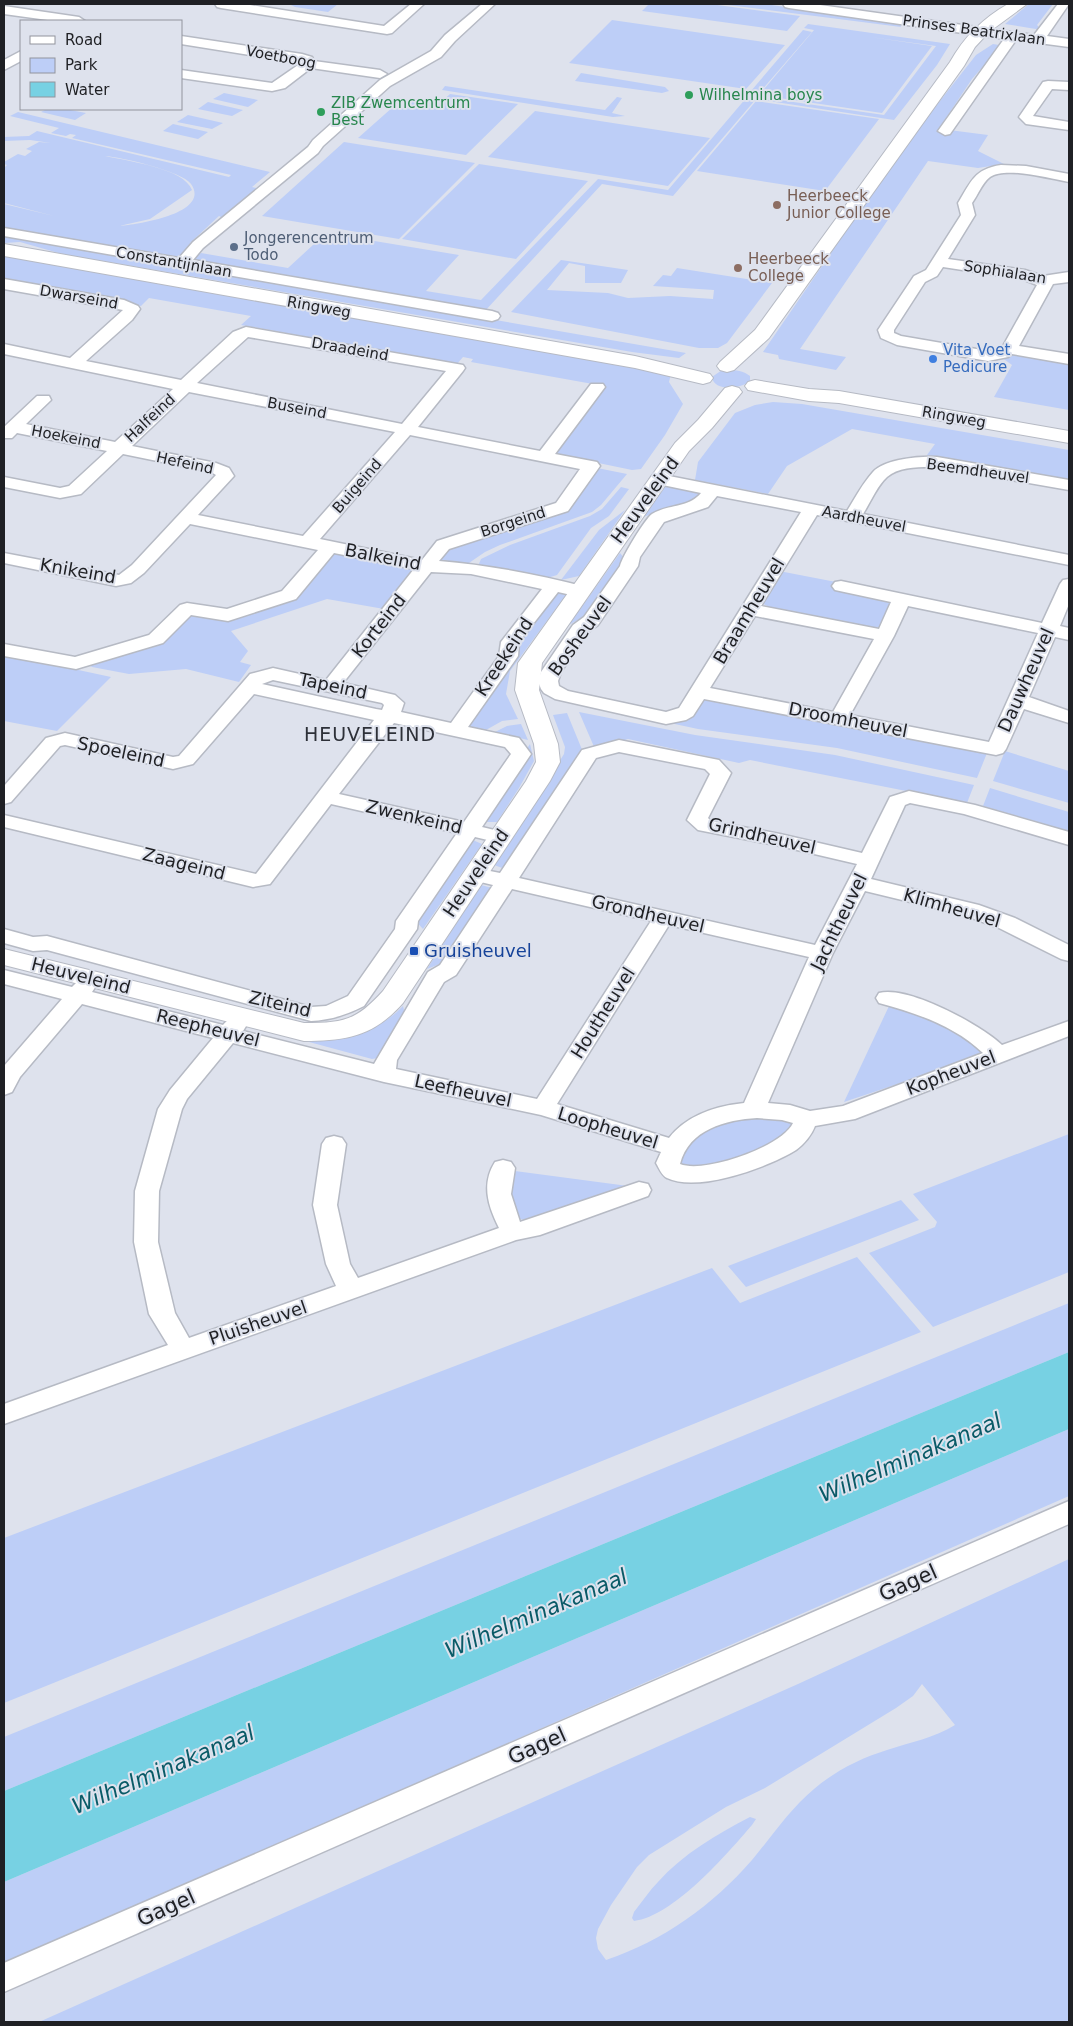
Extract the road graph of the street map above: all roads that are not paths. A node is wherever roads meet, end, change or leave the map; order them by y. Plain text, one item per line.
1 (222, 4) edge
2 (418, 4) edge
3 (489, 4) edge
4 (789, 4) edge
5 (1021, 4) edge
6 (1064, 4) edge
7 (4, 10) edge
8 (923, 10) dead end
9 (72, 20) edge
10 (914, 21) junction
11 (983, 32) junction
12 (1013, 35) junction
13 (1038, 39) junction
14 (182, 40) edge
15 (1069, 43) edge
16 (4, 53) edge
17 (20, 55) edge
18 (20, 56) edge
19 (308, 64) junction
20 (4, 66) edge
21 (182, 74) edge
22 (380, 74) dead end
23 (1069, 86) edge
24 (1069, 126) edge
25 (945, 131) dead end
26 (1069, 178) edge
27 (4, 232) edge
28 (4, 250) edge
29 (940, 262) junction
30 (182, 263) junction
31 (1069, 277) edge
32 (1042, 281) junction
33 (4, 284) edge
34 (492, 316) dead end
35 (762, 334) junction
36 (4, 349) edge
37 (1010, 349) junction
38 (1069, 359) edge
39 (74, 363) junction
40 (712, 375) junction
41 (754, 378) junction
42 (184, 386) junction
43 (597, 387) dead end
44 (732, 392) junction
45 (43, 400) dead end
46 (407, 429) junction
47 (9, 432) edge
48 (1069, 437) edge
49 (682, 447) junction
50 (117, 449) junction
51 (544, 456) junction
52 (591, 466) joint
53 (659, 479) junction
54 (4, 482) edge
55 (1069, 485) edge
56 (712, 490) junction
57 (812, 509) junction
58 (852, 517) junction
59 (187, 518) junction
60 (307, 543) junction
61 (330, 547) junction
62 (4, 558) edge
63 (1069, 560) edge
64 (426, 566) junction
65 (1069, 584) edge
66 (554, 585) junction
67 (841, 586) dead end
68 (580, 591) junction
69 (902, 599) junction
70 (750, 608) junction
71 (1048, 630) junction
72 (1069, 634) edge
73 (885, 636) junction
74 (4, 650) edge
75 (252, 683) junction
76 (332, 685) junction
77 (700, 692) junction
78 (1017, 700) junction
79 (686, 712) joint
80 (390, 716) junction
81 (1069, 717) edge
82 (839, 718) junction
83 (456, 730) junction
84 (996, 749) joint
85 (328, 797) junction
86 (4, 798) edge
87 (4, 821) edge
88 (467, 830) junction
89 (500, 837) junction
90 (1069, 839) edge
91 (869, 861) junction
92 (475, 874) junction
93 (505, 881) junction
94 (859, 883) junction
95 (663, 918) junction
96 (4, 936) edge
97 (822, 953) junction
98 (1069, 954) edge
99 (4, 957) edge
100 (109, 960) junction
101 (4, 977) edge
102 (84, 987) junction
103 (887, 998) dead end
104 (235, 1025) junction
105 (1069, 1028) edge
106 (999, 1055) junction
107 (384, 1074) junction
108 (4, 1087) edge
109 (543, 1108) junction
110 (753, 1110) junction
111 (806, 1120) junction
112 (334, 1144) dead end
113 (503, 1168) dead end
114 (660, 1171) junction
115 (513, 1232) junction
116 (351, 1290) junction
117 (182, 1350) junction
118 (4, 1414) edge
119 (1069, 1512) edge
120 (4, 1978) edge

1 - 2 street
3 - 30 street
4 - 10 street, Prinses Beatrixlaan
5 - 11 main road
6 - 13 street
7 - 9 street
8 - 10 street
10 - 11 street, Prinses Beatrixlaan
11 - 12 street, Prinses Beatrixlaan
11 - 35 main road
12 - 13 street, Prinses Beatrixlaan
12 - 25 street
13 - 15 street, Prinses Beatrixlaan
14 - 19 street, Voetboog
16 - 17 street
18 - 20 street
19 - 21 street
19 - 22 street, Voetboog
23 - 24 street
26 - 29 street
27 - 30 street, Constantijnlaan
28 - 40 main road, Ringweg
29 - 32 street, Sophialaan
29 - 37 street
30 - 34 street, Constantijnlaan
31 - 32 street, Sophialaan
32 - 37 street
33 - 39 street, Dwarseind
35 - 40 main road
35 - 41 main road
36 - 39 street, Buseind
37 - 38 street
39 - 42 street, Buseind
40 - 41 main road, Ringweg
40 - 44 main road
40 - 49 main road, Heuveleind
41 - 44 main road
41 - 48 main road, Ringweg
42 - 46 street, Buseind
42 - 46 street, Draadeind
42 - 50 street, Halfeind
43 - 51 street
44 - 49 main road, Heuveleind
45 - 47 street, Hoekeind
46 - 51 street, Buseind
46 - 60 street, Buigeind
47 - 50 street, Hoekeind
49 - 53 main road, Heuveleind
50 - 54 street, Halfeind
50 - 59 street, Hefeind
51 - 52 street, Buseind
52 - 64 street, Borgeind
53 - 56 street, Aardheuvel
53 - 68 main road, Heuveleind
55 - 58 street, Beemdheuvel
56 - 57 street, Aardheuvel
56 - 79 street, Bosheuvel
57 - 58 street, Aardheuvel
57 - 70 street, Braamheuvel
58 - 63 street, Aardheuvel
59 - 60 street, Balkeind
59 - 62 street, Knikeind
60 - 61 street, Balkeind
61 - 64 street, Balkeind
61 - 74 street
64 - 66 street, Balkeind
64 - 76 street, Korteind
65 - 71 street, Dauwheuvel
66 - 68 street, Balkeind
66 - 83 street, Kreekeind
67 - 69 street
68 - 89 main road, Heuveleind
69 - 71 street
69 - 73 street
70 - 73 street
70 - 77 street, Braamheuvel
71 - 72 street
71 - 78 street, Dauwheuvel
73 - 82 street
75 - 76 street, Tapeind
75 - 80 street, Tapeind
75 - 86 street, Spoeleind
76 - 80 street, Tapeind
77 - 79 street, Braamheuvel
77 - 82 street, Droomheuvel
78 - 81 street
78 - 84 street, Dauwheuvel
80 - 83 street, Tapeind
80 - 85 street, Zaageind
82 - 84 street, Droomheuvel
83 - 88 street, Tapeind
85 - 87 street, Zaageind
85 - 88 street, Zwenkeind
88 - 89 street, Zwenkeind
88 - 100 street, Ziteind
89 - 92 main road, Heuveleind
90 - 91 street, Jachtheuvel
91 - 93 street, Grindheuvel
91 - 94 street, Jachtheuvel
92 - 93 street, Grondheuvel
92 - 104 main road, Heuveleind
93 - 95 street, Grondheuvel
93 - 107 street
94 - 97 street, Jachtheuvel
94 - 98 street, Klimheuvel
95 - 97 street, Grondheuvel
95 - 109 street, Houtheuvel
96 - 100 street, Ziteind
97 - 110 street, Jachtheuvel
99 - 102 main road, Heuveleind
100 - 102 street
101 - 102 street
102 - 104 main road, Heuveleind
102 - 108 street
103 - 106 street
104 - 107 street, Reepheuvel
104 - 117 street
105 - 106 street, Kopheuvel
106 - 111 street, Kopheuvel
107 - 109 street, Leefheuvel
109 - 114 street, Loopheuvel
110 - 111 street
110 - 114 street
111 - 114 street, Loopheuvel
112 - 116 street
113 - 115 street
114 - 115 street, Pluisheuvel
115 - 116 street, Pluisheuvel
116 - 117 street, Pluisheuvel
117 - 118 street, Pluisheuvel
119 - 120 street, Gagel

